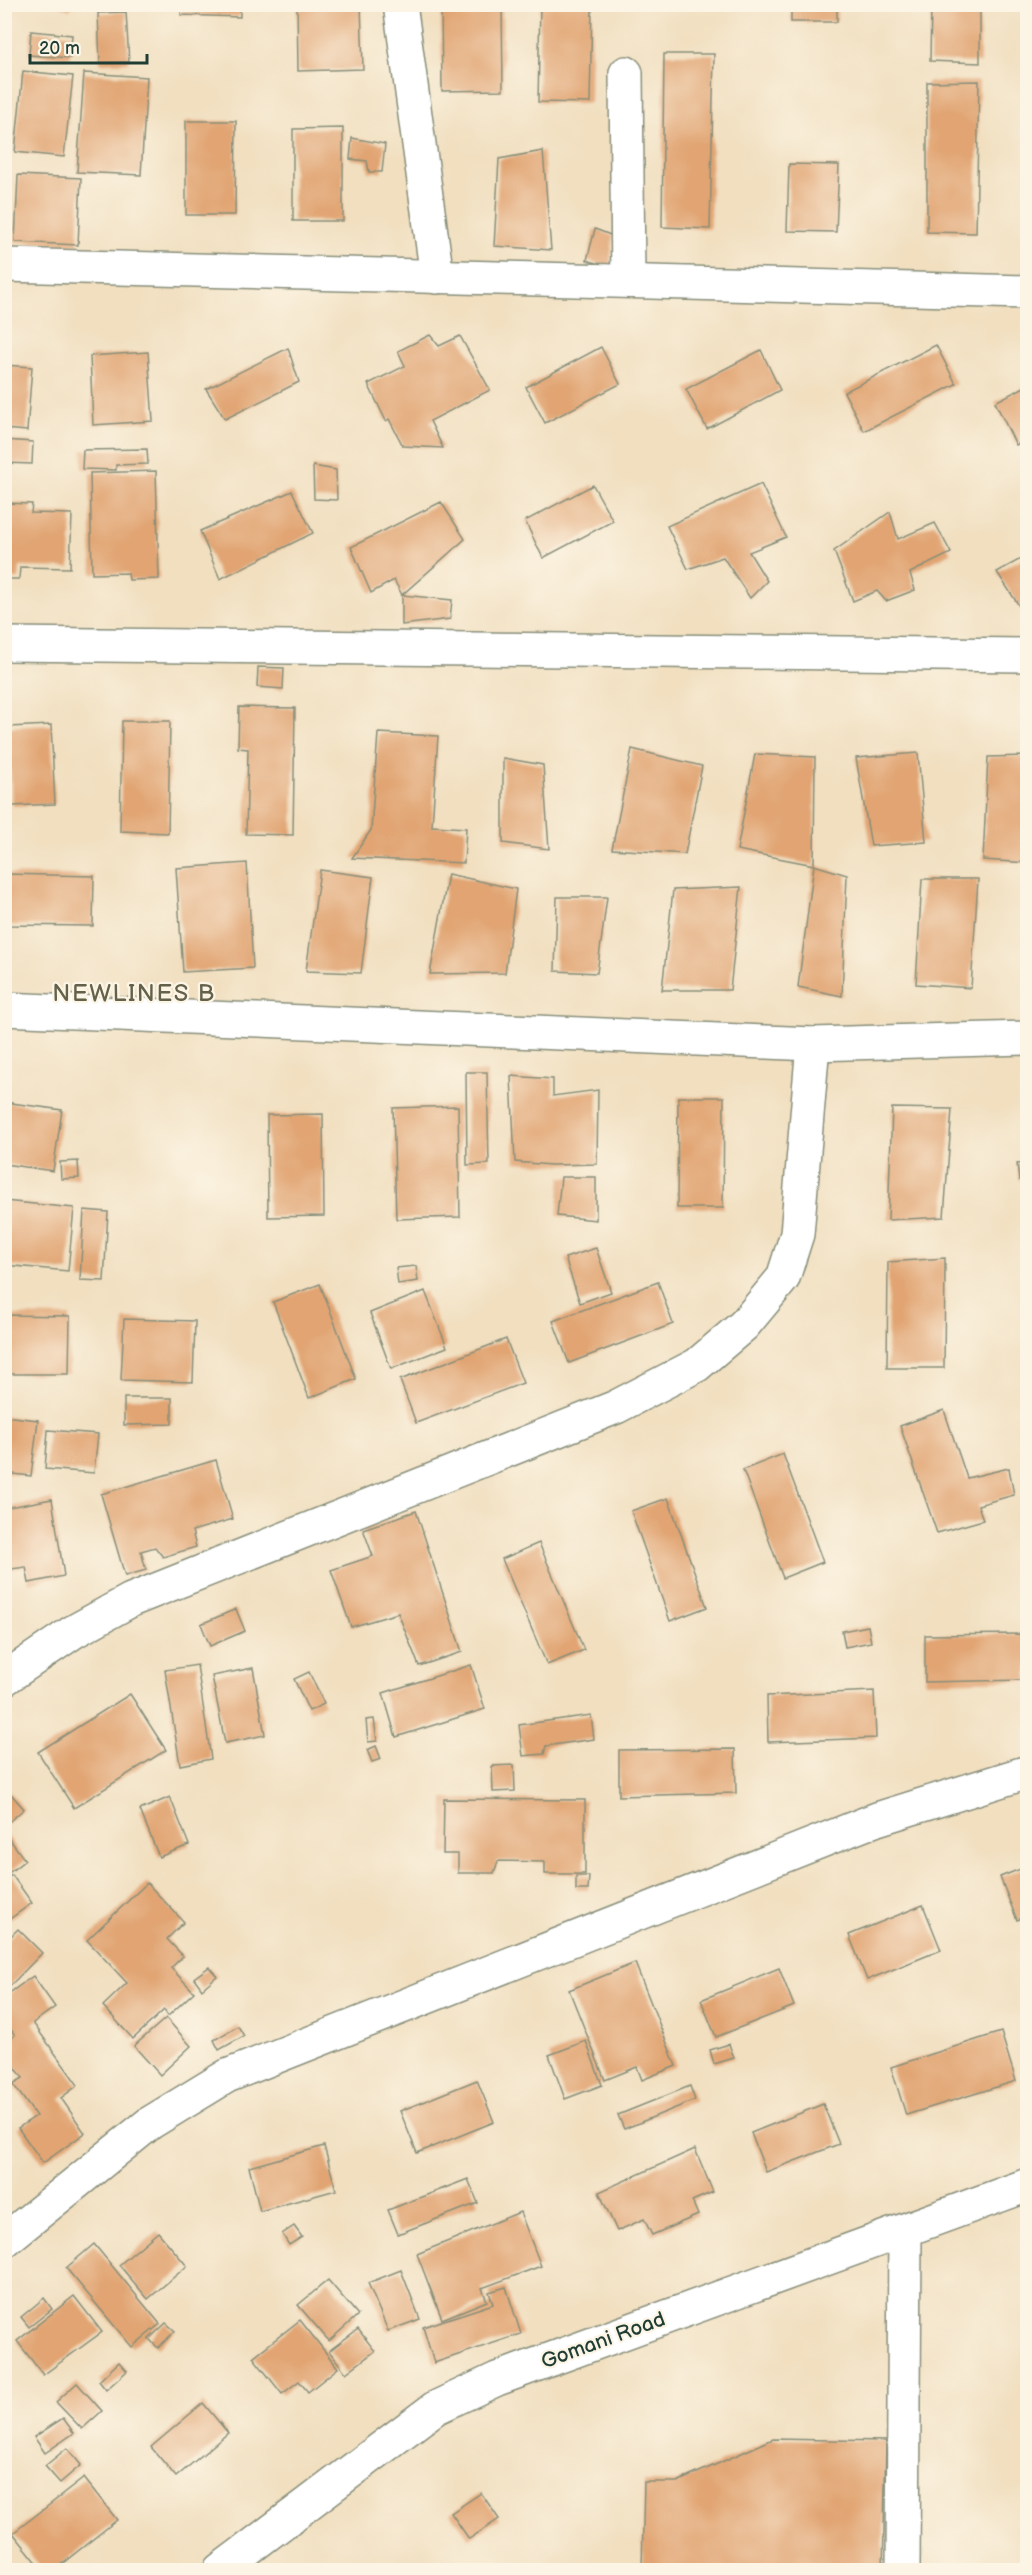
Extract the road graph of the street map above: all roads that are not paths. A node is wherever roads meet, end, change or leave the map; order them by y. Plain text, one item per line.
1 (400, 4) edge
2 (626, 73) dead end
3 (4, 265) edge
4 (438, 276) junction
5 (628, 281) junction
6 (1028, 292) edge
7 (4, 644) edge
8 (1028, 655) edge
9 (4, 1009) edge
10 (1028, 1038) edge
11 (813, 1044) junction
12 (4, 1679) edge
13 (1028, 1772) edge
14 (1028, 2185) edge
15 (905, 2231) junction
16 (4, 2241) edge
17 (220, 2571) edge
18 (903, 2571) edge

1 - 4 street
2 - 5 street
3 - 4 street
4 - 5 street
5 - 6 street
7 - 8 street
9 - 11 street
10 - 11 street
11 - 12 street
13 - 16 street
14 - 15 street, Gomani Road
15 - 17 street, Gomani Road
15 - 18 street

